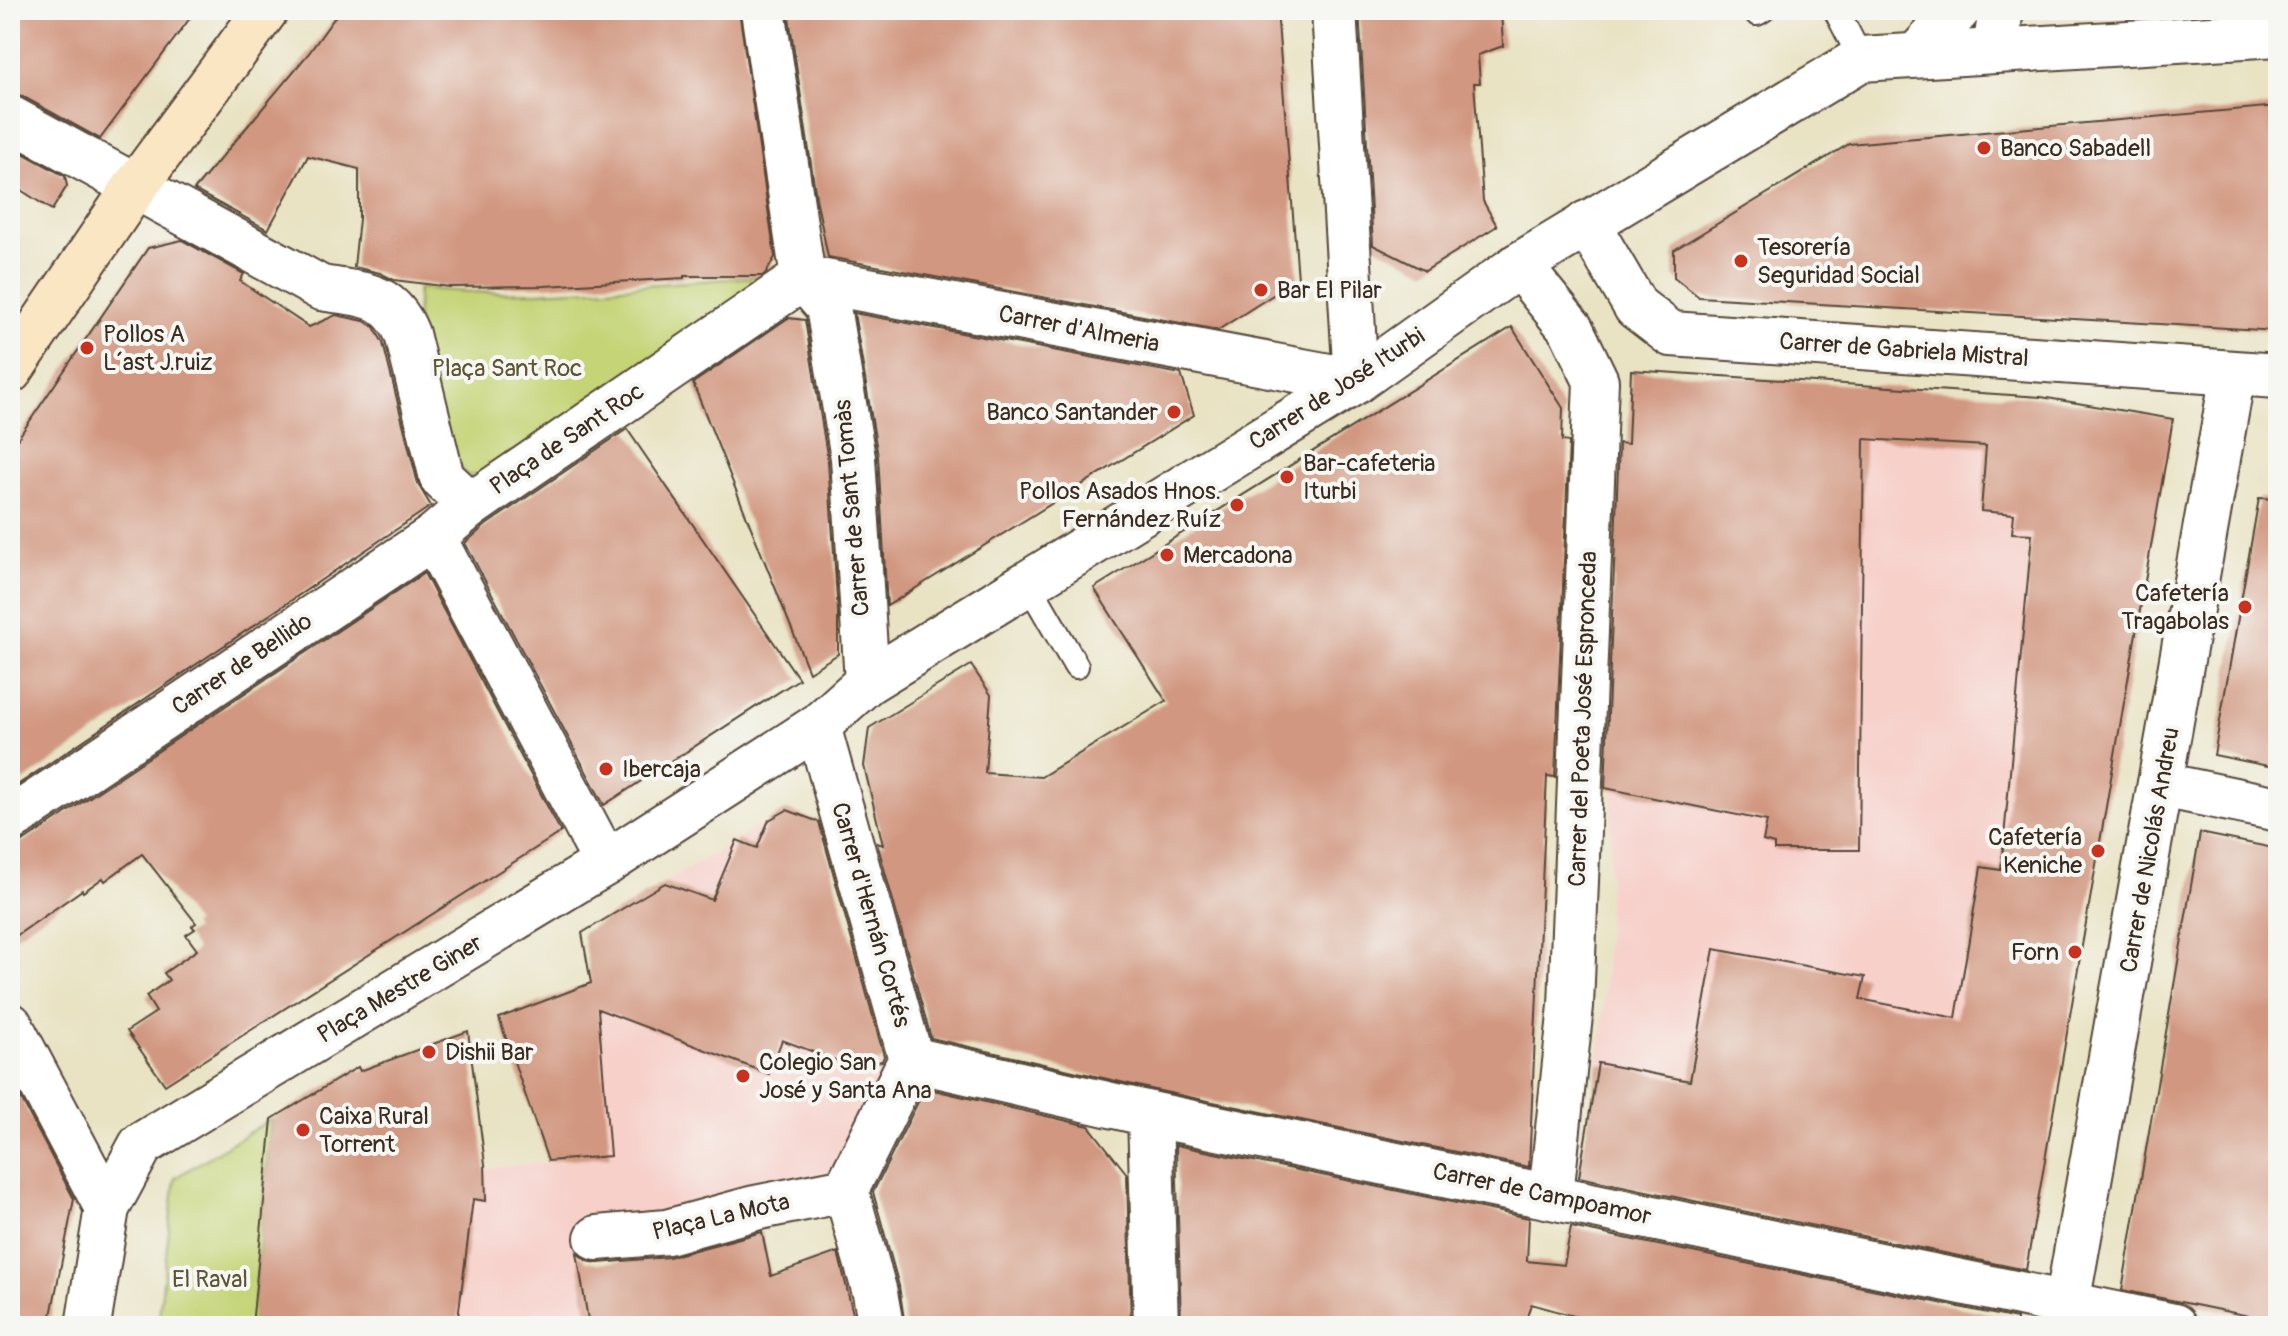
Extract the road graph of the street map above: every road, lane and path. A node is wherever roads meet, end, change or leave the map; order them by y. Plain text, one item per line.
1 (266, 10) edge
2 (763, 10) edge
3 (1334, 10) edge
4 (1755, 10) edge
5 (1762, 10) edge
6 (1836, 10) edge
7 (1958, 10) edge
8 (1998, 30) edge
9 (2278, 34) edge
10 (1917, 55) junction
11 (1861, 59) junction
12 (10, 118) edge
13 (135, 187) junction
14 (1587, 223) junction
15 (1519, 265) junction
16 (803, 278) junction
17 (10, 371) edge
18 (2233, 374) junction
19 (2278, 376) edge
20 (1356, 381) junction
21 (471, 505) junction
22 (433, 537) junction
23 (1028, 583) junction
24 (1076, 666) dead end
25 (867, 682) junction
26 (818, 726) junction
27 (2162, 785) junction
28 (2278, 809) edge
29 (10, 820) edge
30 (606, 863) junction
31 (10, 1025) edge
32 (911, 1059) junction
33 (1150, 1114) junction
34 (846, 1190) junction
35 (1551, 1195) junction
36 (107, 1208) junction
37 (597, 1238) dead end
38 (2067, 1315) edge
39 (88, 1326) edge
40 (881, 1326) edge
41 (1156, 1326) edge
42 (2174, 1326) edge

1 - 13 street
2 - 16 street
3 - 20 street
4 - 5 lane
6 - 11 lane
7 - 10 street
8 - 9 street
8 - 10 street
10 - 11 street
11 - 14 street, Carrer de José Iturbi
12 - 13 street, Plaça de Sant Roc
13 - 17 street
13 - 21 street, Plaça de Sant Roc
14 - 15 street, Carrer de José Iturbi
14 - 18 street, Carrer de Gabriela Mistral
15 - 20 street, Carrer de José Iturbi
15 - 35 street, Carrer del Poeta José Espronceda
16 - 20 street, Carrer d'Almeria
16 - 21 street, Plaça de Sant Roc
16 - 25 street, Carrer de Sant Tomàs
18 - 19 street, Carrer de Gabriela Mistral
18 - 27 street, Carrer de Nicolás Andreu
20 - 23 street, Carrer de José Iturbi
21 - 22 street, Carrer de Bellido
22 - 29 street, Carrer de Bellido
22 - 30 street
23 - 24 lane
23 - 25 street, Carrer de José Iturbi
25 - 26 street, Carrer de José Iturbi
26 - 30 street, Plaça Mestre Giner
26 - 32 street, Carrer d'Hernán Cortés
27 - 28 street
27 - 38 street, Carrer de Nicolás Andreu
30 - 36 street, Plaça Mestre Giner
31 - 36 street
32 - 33 street, Carrer de Campoamor
32 - 34 street, Carrer d'Hernán Cortés
33 - 35 street, Carrer de Campoamor
33 - 41 street
34 - 37 street, Plaça La Mota
34 - 40 street
35 - 38 street, Carrer de Campoamor
36 - 39 street, Plaça Mestre Giner
38 - 42 street, Carrer de Campoamor

